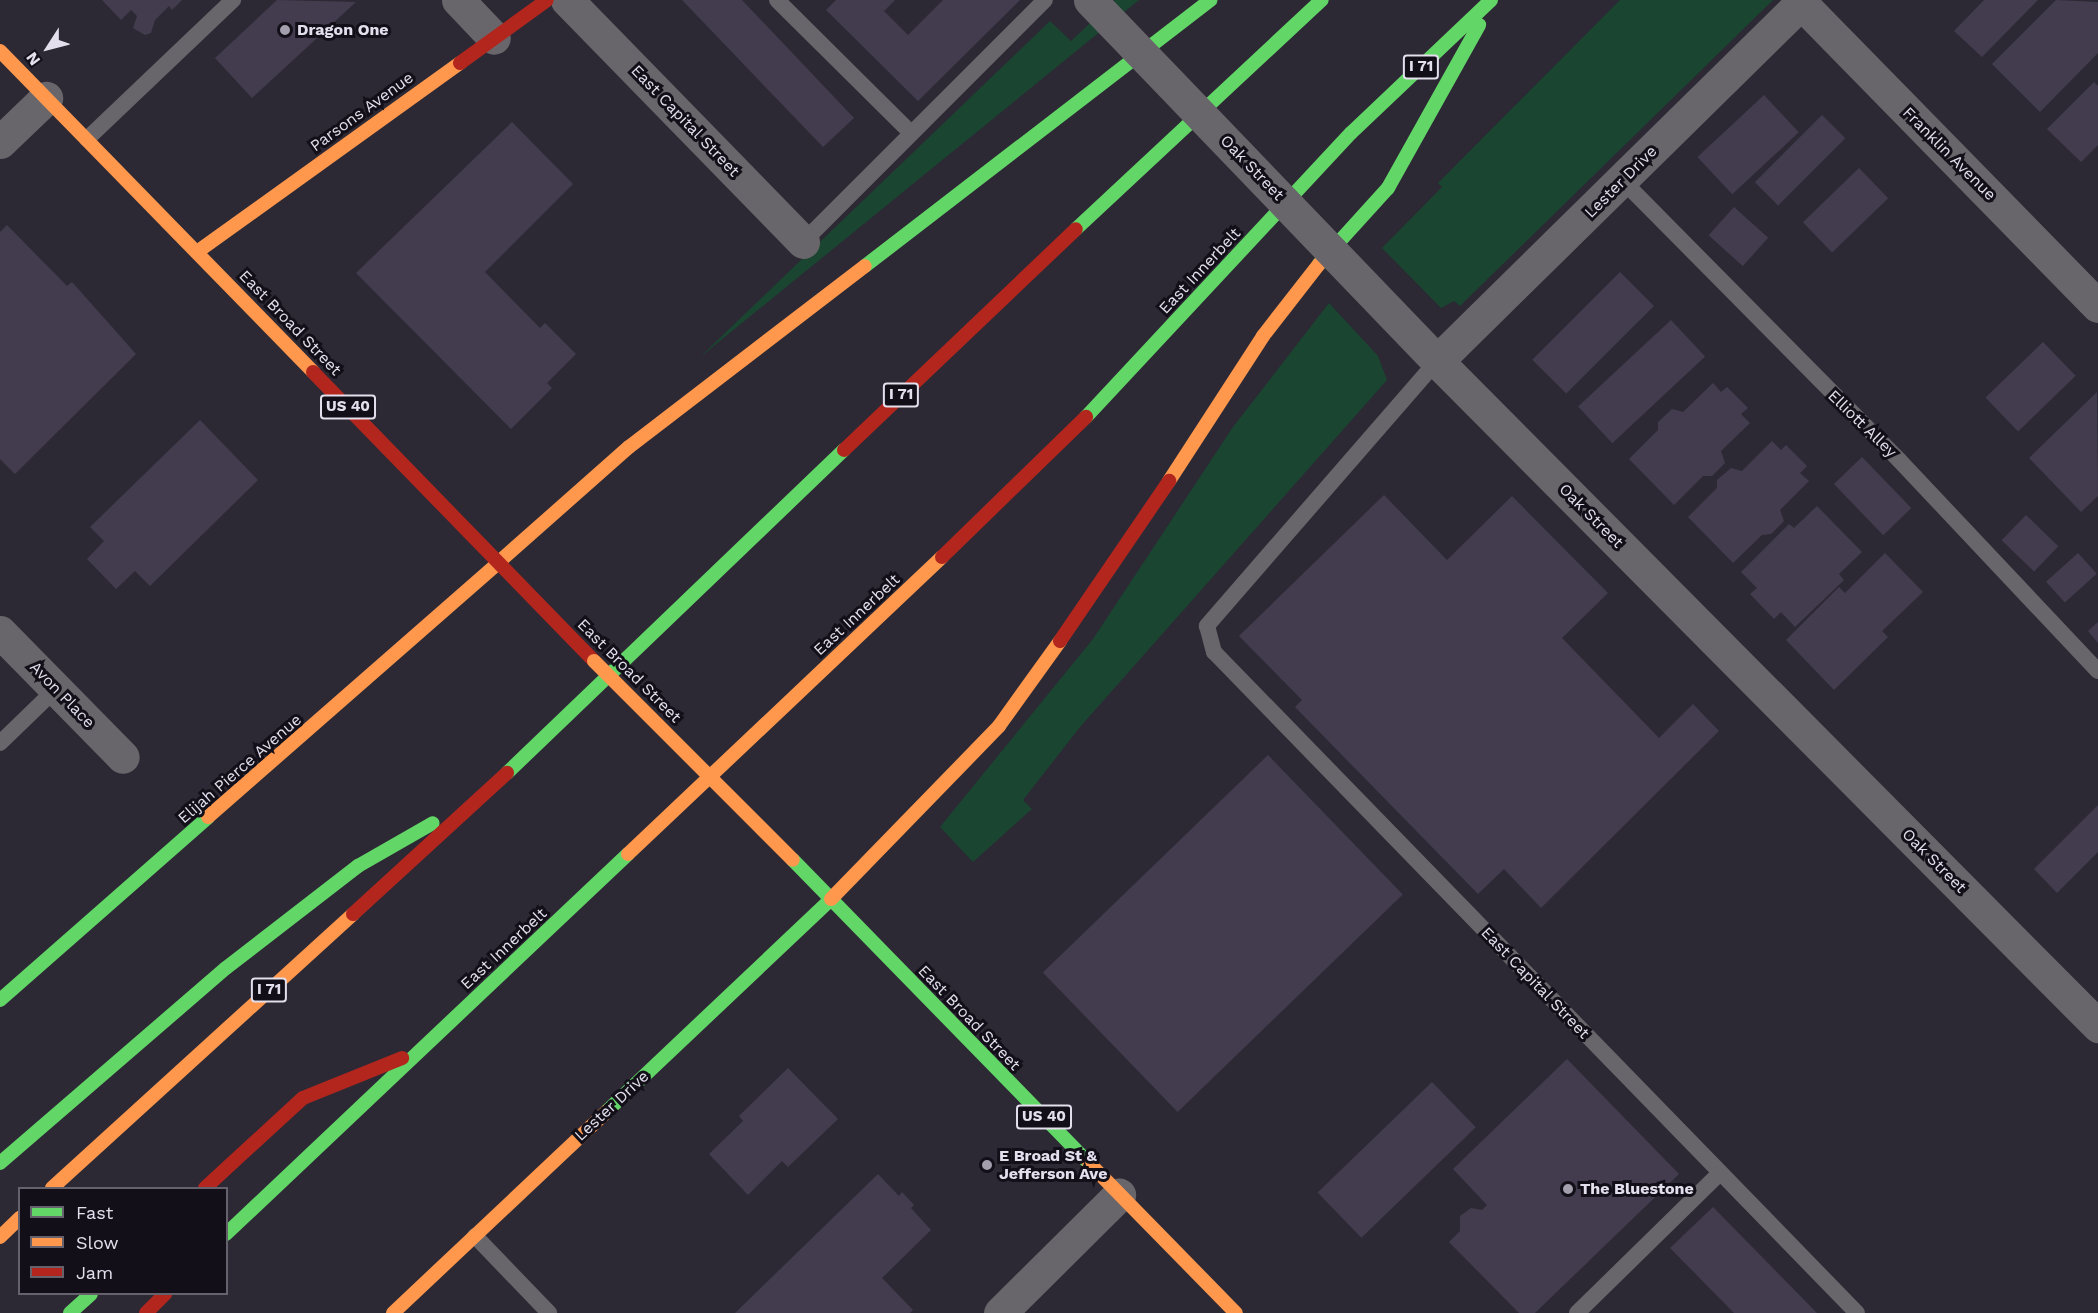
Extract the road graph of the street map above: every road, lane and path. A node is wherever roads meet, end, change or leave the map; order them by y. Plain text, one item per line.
1 (233, 0) edge
2 (458, 0) edge
3 (547, 0) edge
4 (567, 0) edge
5 (777, 0) edge
6 (1045, 0) edge
7 (1090, 0) edge
8 (1210, 0) edge
9 (1322, 0) edge
10 (1492, 0) edge
11 (1803, 1) edge
12 (494, 38) junction
13 (0, 51) edge
14 (46, 98) junction
15 (911, 133) junction
16 (87, 139) junction
17 (0, 142) edge
18 (1623, 181) junction
19 (803, 242) joint
20 (197, 252) junction
21 (2098, 306) edge
22 (1437, 361) junction
23 (500, 561) junction
24 (0, 632) edge
25 (2098, 671) edge
26 (56, 689) junction
27 (0, 743) edge
28 (123, 758) dead end
29 (487, 792) junction
30 (831, 899) junction
31 (0, 1000) edge
32 (2098, 1026) edge
33 (421, 1050) junction
34 (0, 1163) edge
35 (1720, 1173) junction
36 (53, 1187) edge
37 (206, 1187) edge
38 (1119, 1195) junction
39 (18, 1220) edge
40 (228, 1232) edge
41 (475, 1236) junction
42 (0, 1237) edge
43 (89, 1295) edge
44 (163, 1295) edge
45 (70, 1313) edge
46 (146, 1313) edge
47 (393, 1313) edge
48 (549, 1313) edge
49 (1000, 1313) edge
50 (1236, 1313) edge
51 (1577, 1313) edge
52 (1857, 1313) edge

1 - 16 lane
2 - 12 street
3 - 12 main road, Parsons Avenue
4 - 19 street, East Capital Street
5 - 15 lane
6 - 15 lane
7 - 22 street, Oak Street, bridge
8 - 23 main road, Elijah Pierce Avenue
9 - 29 main road, I 71
10 - 30 main road, Lester Drive
10 - 33 main road, East Innerbelt / I 71
11 - 18 street, Lester Drive
11 - 21 street, Franklin Avenue
12 - 20 main road, Parsons Avenue
13 - 14 main road, East Broad Street / US 40
14 - 16 main road, East Broad Street / US 40
14 - 17 street
15 - 19 lane
16 - 20 main road, East Broad Street / US 40
18 - 22 street, Lester Drive
18 - 25 lane, Elliott Alley
20 - 23 main road, East Broad Street / US 40
22 - 32 street, Oak Street
22 - 35 lane, East Capital Street
23 - 30 main road, East Broad Street / US 40, bridge
23 - 31 main road, Elijah Pierce Avenue
24 - 26 street, Avon Place
26 - 27 lane
26 - 28 street, Avon Place
29 - 34 main road
29 - 36 main road, I 71
30 - 38 main road, East Broad Street / US 40
30 - 41 main road, Lester Drive
33 - 37 main road
33 - 40 main road, East Innerbelt / I 71
35 - 51 lane
35 - 52 lane, East Capital Street
38 - 49 street
38 - 50 main road, East Broad Street / US 40
39 - 42 main road
41 - 47 main road, Lester Drive
41 - 48 lane
43 - 45 main road
44 - 46 main road

